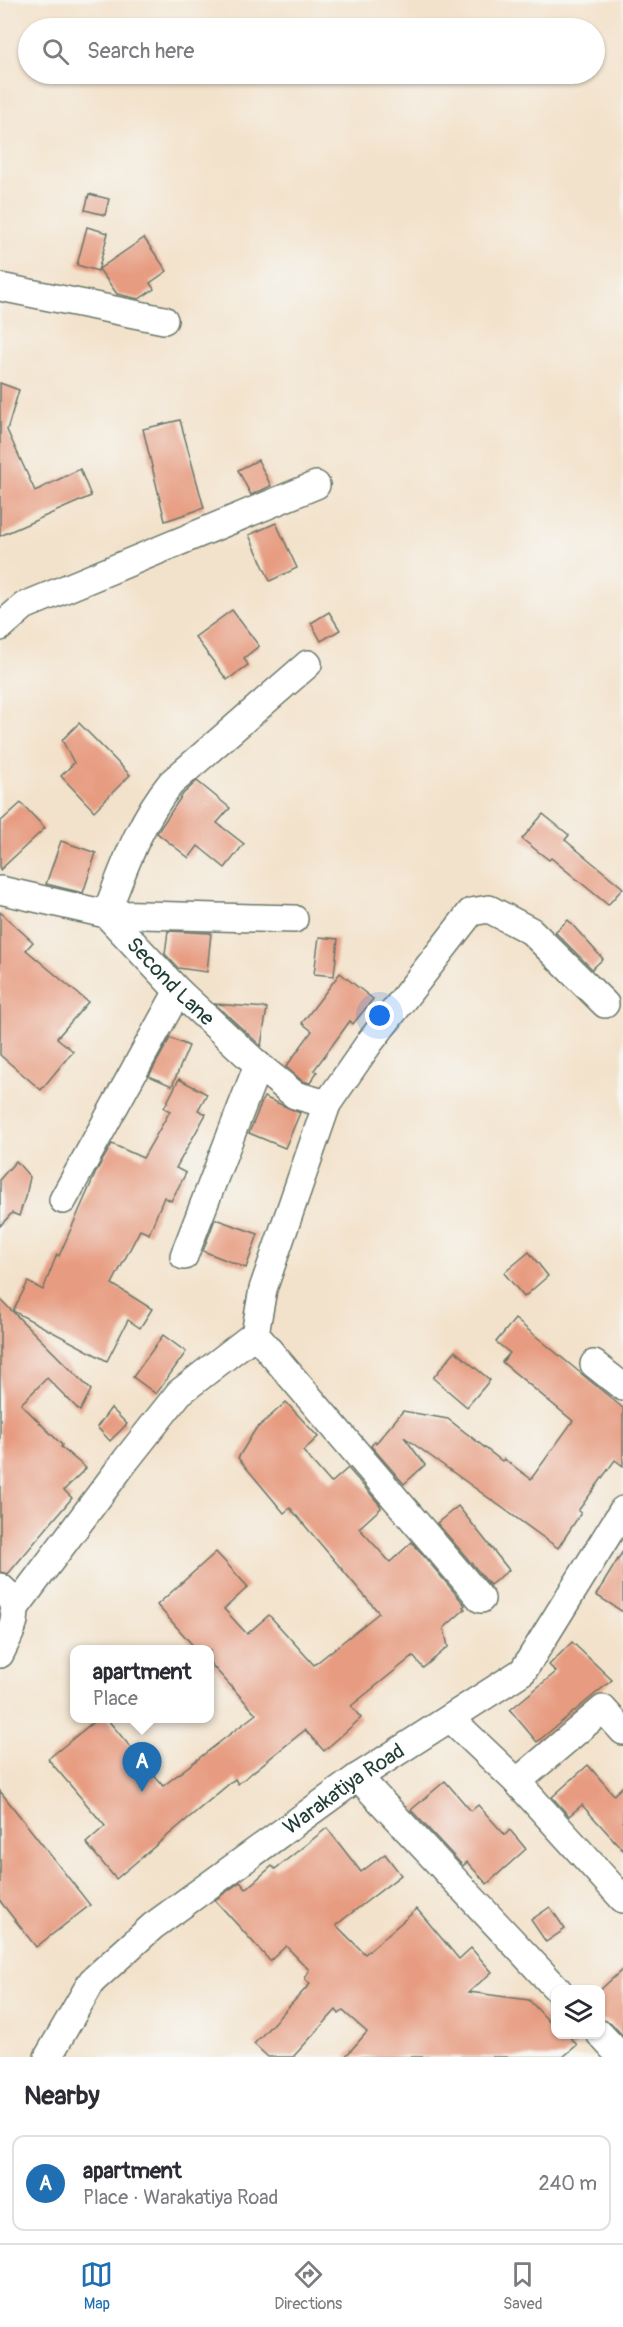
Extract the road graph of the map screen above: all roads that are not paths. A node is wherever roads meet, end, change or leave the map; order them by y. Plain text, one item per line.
1 (0, 286) edge
2 (164, 320) dead end
3 (316, 485) dead end
4 (0, 627) edge
5 (308, 664) dead end
6 (0, 890) edge
7 (106, 914) junction
8 (294, 919) dead end
9 (178, 991) junction
10 (605, 1004) dead end
11 (258, 1065) junction
12 (327, 1104) junction
13 (63, 1200) dead end
14 (184, 1256) dead end
15 (255, 1334) junction
16 (594, 1364) dead end
17 (623, 1387) edge
18 (623, 1510) edge
19 (7, 1598) edge
20 (481, 1599) dead end
21 (0, 1654) edge
22 (451, 1719) junction
23 (623, 1731) edge
24 (358, 1777) junction
25 (517, 1782) junction
26 (623, 1899) edge
27 (554, 1985) edge
28 (605, 2039) edge
29 (48, 2057) edge
30 (621, 2057) edge

1 - 2 street
3 - 4 street
5 - 7 street
6 - 7 street
7 - 8 street
7 - 9 street, Second Lane
9 - 11 street, Second Lane
9 - 13 street
10 - 12 street
11 - 12 street, Second Lane
11 - 14 street
12 - 15 street
15 - 19 street
15 - 20 street
16 - 17 street
18 - 22 street, Warakatiya Road
19 - 21 street
22 - 24 street, Warakatiya Road
22 - 25 street
23 - 25 street
24 - 27 street
24 - 29 street, Warakatiya Road
25 - 26 street
28 - 30 street

